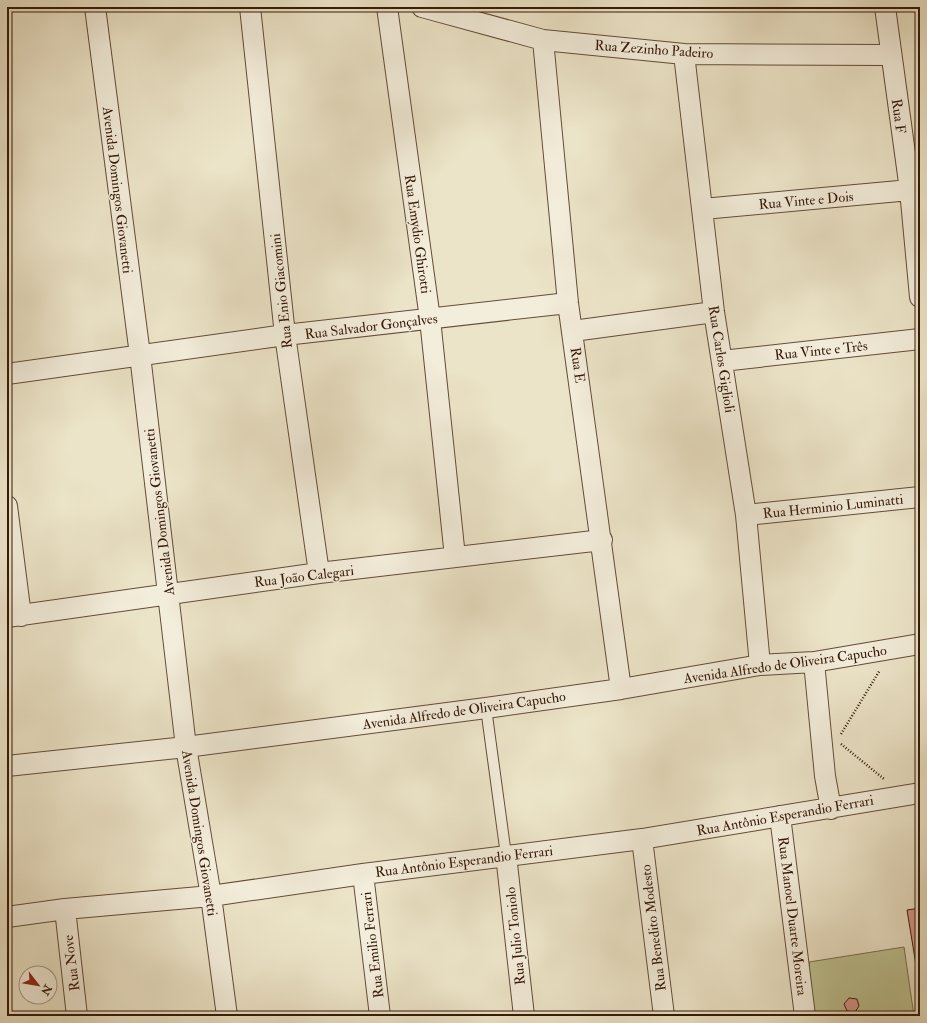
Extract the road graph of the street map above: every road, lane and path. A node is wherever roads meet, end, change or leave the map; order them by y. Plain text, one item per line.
1 (95, 7) edge
2 (250, 7) edge
3 (387, 7) edge
4 (422, 7) edge
5 (885, 7) edge
6 (543, 40) junction
7 (684, 54) junction
8 (891, 55) junction
9 (910, 190) junction
10 (703, 209) junction
11 (918, 263) edge
12 (920, 297) edge
13 (568, 303) junction
14 (714, 312) junction
15 (430, 319) junction
16 (573, 331) junction
17 (285, 335) junction
18 (920, 339) edge
19 (140, 355) junction
20 (722, 360) junction
21 (7, 374) edge
22 (920, 497) edge
23 (7, 506) edge
24 (746, 515) junction
25 (602, 540) junction
26 (455, 557) junction
27 (319, 573) junction
28 (169, 594) junction
29 (14, 617) edge
30 (920, 644) edge
31 (894, 648) junction
32 (814, 662) junction
33 (760, 665) junction
34 (621, 689) junction
35 (486, 708) junction
36 (186, 747) junction
37 (7, 766) edge
38 (911, 794) edge
39 (831, 809) junction
40 (780, 816) junction
41 (642, 839) junction
42 (506, 855) junction
43 (363, 874) junction
44 (210, 896) junction
45 (64, 909) junction
46 (7, 917) edge
47 (77, 1016) edge
48 (227, 1016) edge
49 (380, 1016) edge
50 (524, 1016) edge
51 (664, 1016) edge
52 (805, 1016) edge

1 - 19 street, Avenida Domingos Giovanetti
2 - 17 street, Rua Enio Giacomini
3 - 15 street, Rua Emydio Ghirotti
4 - 6 street, Rua Zezinho Padeiro
5 - 8 street, Rua F
6 - 7 street, Rua Zezinho Padeiro
6 - 13 street, Rua E
7 - 8 street, Rua Zezinho Padeiro
7 - 10 street, Rua Carlos Giglioli
8 - 9 street, Rua F
9 - 10 street, Rua Vinte e Dois
9 - 11 street, Rua F
10 - 14 street, Rua Carlos Giglioli
11 - 12 street, Rua F
13 - 15 street, Rua Salvador Gonçalves
13 - 16 street, Rua E
14 - 16 street
14 - 20 street, Rua Carlos Giglioli
15 - 17 street, Rua Salvador Gonçalves
15 - 26 street, Rua Emydio Ghirotti
16 - 25 street, Rua E
17 - 19 street, Rua Salvador Gonçalves
17 - 27 street, Rua Enio Giacomini
18 - 20 street, Rua Vinte e Três
19 - 21 street, Rua Salvador Gonçalves
19 - 28 street, Avenida Domingos Giovanetti
20 - 24 street, Rua Carlos Giglioli
22 - 24 street, Rua Herminio Luminatti
23 - 29 street
24 - 33 street, Rua Carlos Giglioli
25 - 26 street, Rua João Calegari
25 - 34 street, Rua E
26 - 27 street, Rua João Calegari
27 - 28 street, Rua João Calegari
28 - 29 street, Rua João Calegari
28 - 36 street, Avenida Domingos Giovanetti
30 - 31 street, Avenida Alfredo de Oliveira Capucho
31 - 32 street, Avenida Alfredo de Oliveira Capucho
31 - 38 path
32 - 33 street, Avenida Alfredo de Oliveira Capucho
32 - 39 street
33 - 34 street, Avenida Alfredo de Oliveira Capucho
34 - 35 street, Avenida Alfredo de Oliveira Capucho
35 - 36 street, Avenida Alfredo de Oliveira Capucho
35 - 42 lane
36 - 37 street, Avenida Alfredo de Oliveira Capucho
36 - 44 street, Avenida Domingos Giovanetti
38 - 39 street, Rua Antônio Esperandio Ferrari
39 - 40 street, Rua Antônio Esperandio Ferrari
40 - 41 street, Rua Antônio Esperandio Ferrari
40 - 52 street, Rua Manoel Duarte Moreira
41 - 42 street, Rua Antônio Esperandio Ferrari
41 - 51 street, Rua Benedito Modesto
42 - 43 street, Rua Antônio Esperandio Ferrari
42 - 50 street, Rua Julio Toniolo
43 - 44 street, Rua Antônio Esperandio Ferrari
43 - 49 street, Rua Emilio Ferrari
44 - 45 street, Rua Antônio Esperandio Ferrari
44 - 48 street, Avenida Domingos Giovanetti
45 - 46 street, Rua Antônio Esperandio Ferrari
45 - 47 street, Rua Nove

